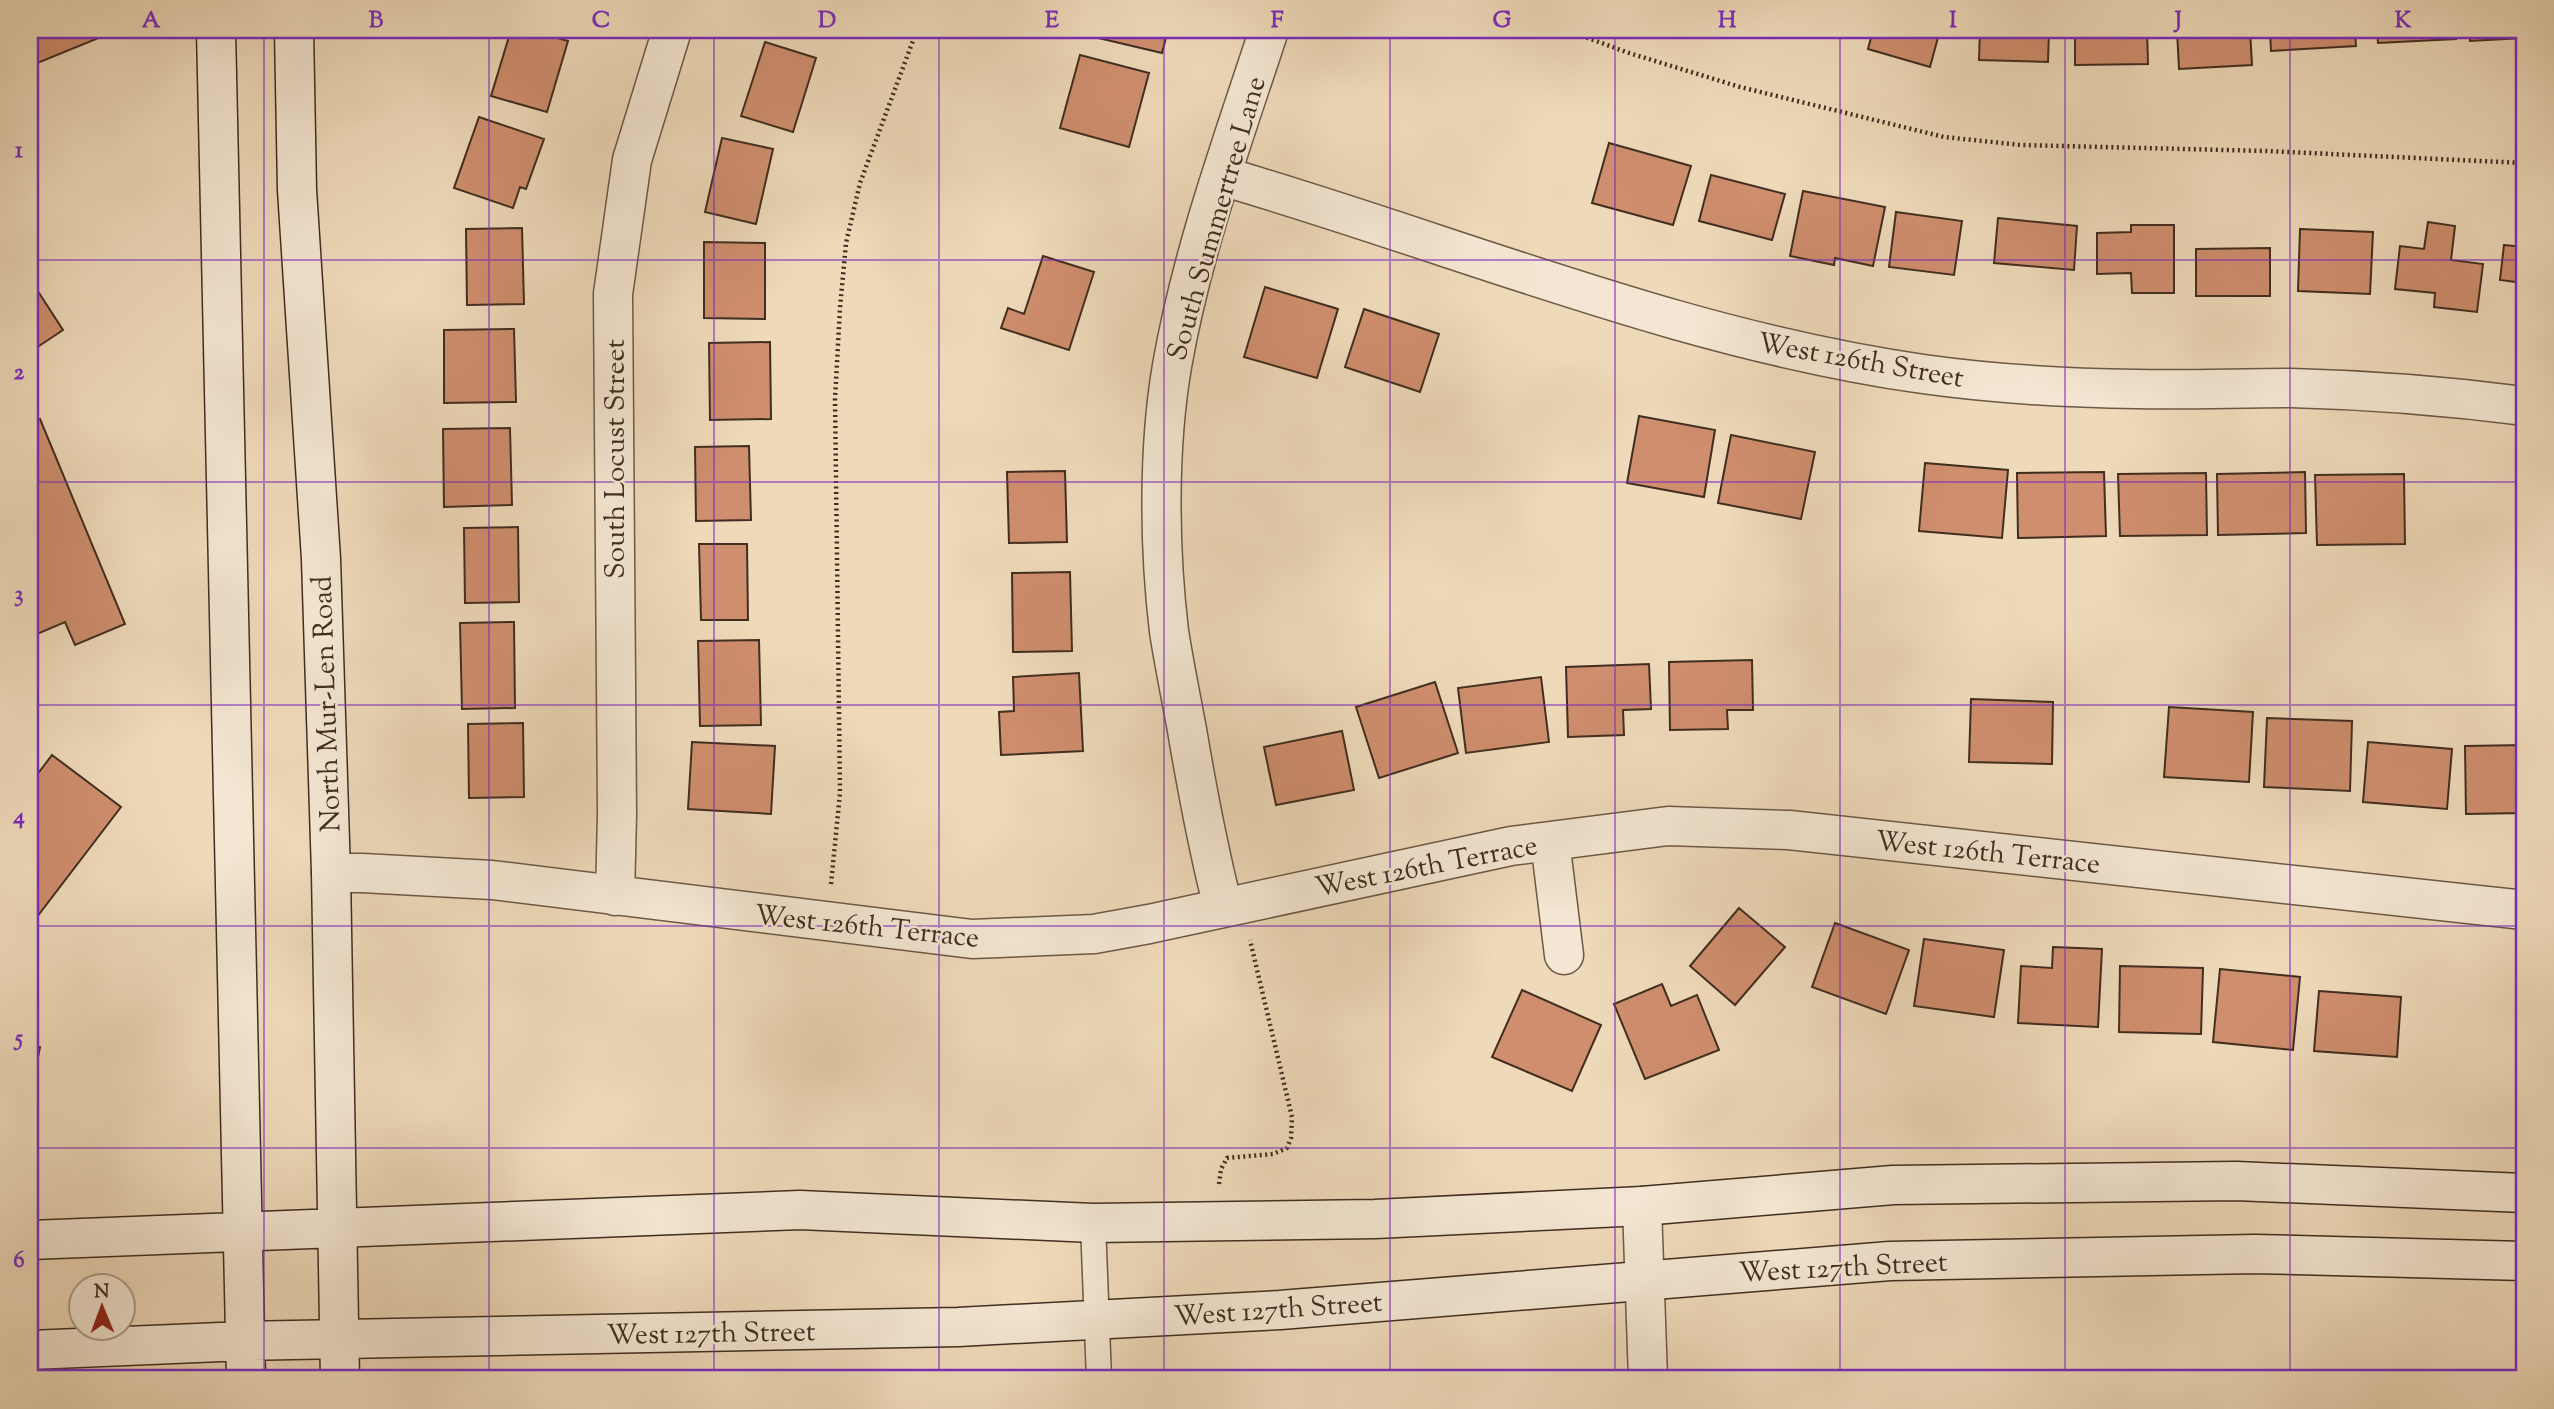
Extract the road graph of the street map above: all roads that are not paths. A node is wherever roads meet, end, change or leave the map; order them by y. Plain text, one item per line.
1 (216, 30) edge
2 (294, 30) edge
3 (671, 30) edge
4 (1269, 30) edge
5 (1222, 176) junction
6 (2524, 406) edge
7 (1549, 841) junction
8 (331, 873) junction
9 (615, 896) junction
10 (1223, 907) junction
11 (2524, 910) edge
12 (1564, 955) dead end
13 (2524, 1193) edge
14 (1642, 1206) junction
15 (1093, 1223) junction
16 (337, 1228) junction
17 (242, 1230) junction
18 (30, 1240) edge
19 (2524, 1261) edge
20 (1645, 1279) junction
21 (1097, 1320) junction
22 (339, 1339) junction
23 (245, 1341) junction
24 (30, 1350) edge
25 (246, 1379) edge
26 (340, 1379) edge
27 (1099, 1379) edge
28 (1648, 1379) edge

1 - 17 main road
2 - 8 main road, North Mur-Len Road
3 - 9 main road, South Locust Street
4 - 5 main road, South Summertree Lane
5 - 6 main road, West 126th Street
5 - 10 main road, South Summertree Lane
7 - 10 main road, West 126th Terrace
7 - 11 main road, West 126th Terrace
7 - 12 main road
8 - 9 main road, West 126th Terrace
8 - 16 main road, North Mur-Len Road
9 - 10 main road, West 126th Terrace
13 - 14 main road
14 - 15 main road
14 - 20 main road
15 - 16 main road
15 - 21 lane
16 - 17 main road
16 - 22 main road, North Mur-Len Road
17 - 18 main road
17 - 23 main road
19 - 20 main road, West 127th Street
20 - 21 main road, West 127th Street
20 - 28 main road
21 - 22 main road, West 127th Street
21 - 27 lane
22 - 23 main road, West 127th Street
22 - 26 main road, North Mur-Len Road
23 - 24 main road, West 127th Street
23 - 25 main road

